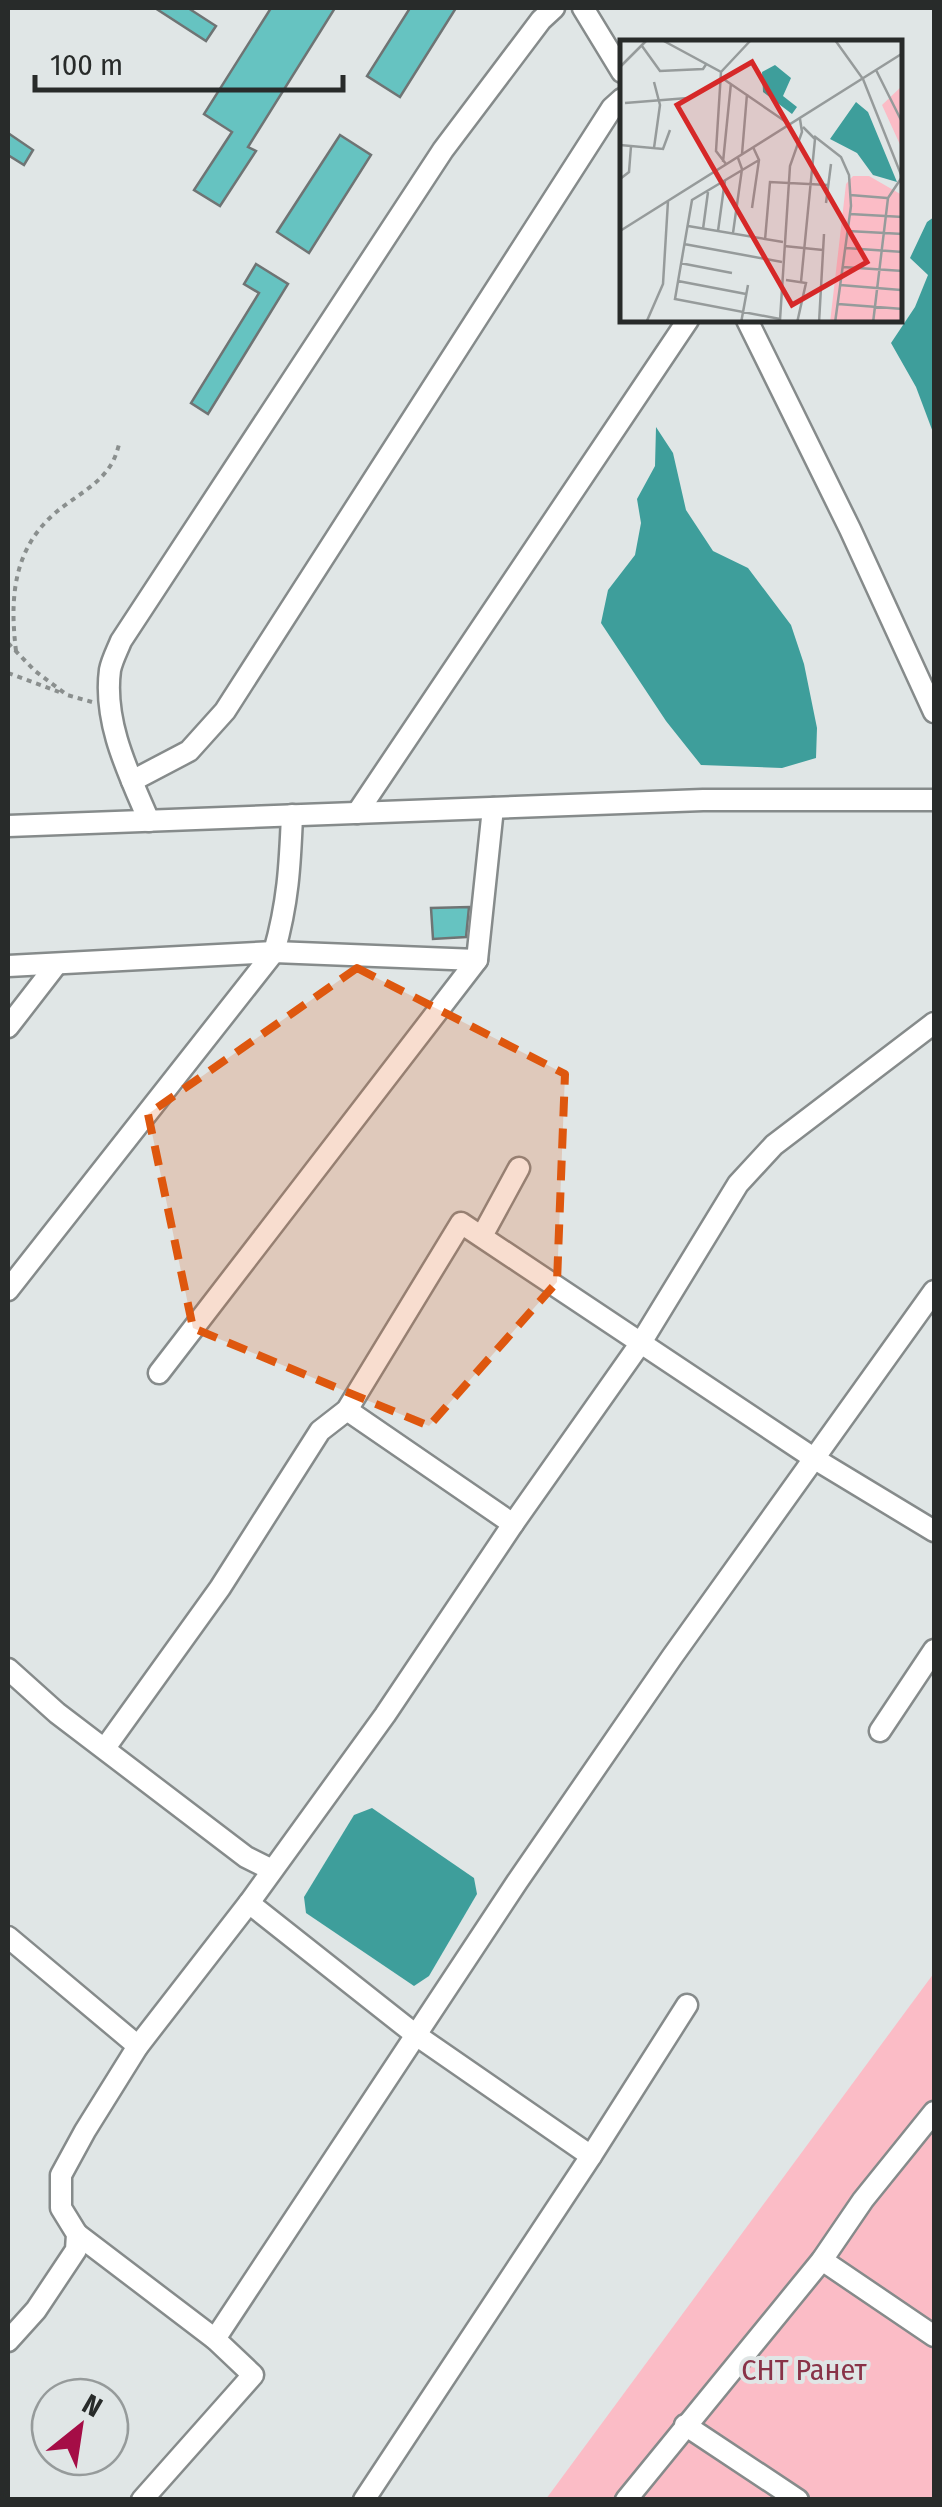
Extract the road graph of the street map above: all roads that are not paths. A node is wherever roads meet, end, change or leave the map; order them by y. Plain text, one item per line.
1 (554, 8) edge
2 (583, 8) edge
3 (620, 69) edge
4 (620, 101) edge
5 (687, 322) edge
6 (747, 322) edge
7 (934, 712) edge
8 (132, 781) junction
9 (934, 800) edge
10 (493, 808) junction
11 (358, 813) junction
12 (292, 816) junction
13 (149, 820) junction
14 (8, 826) edge
15 (274, 952) junction
16 (477, 960) junction
17 (56, 965) junction
18 (8, 966) edge
19 (934, 1023) edge
20 (8, 1028) edge
21 (520, 1168) dead end
22 (482, 1236) junction
23 (8, 1290) edge
24 (934, 1291) edge
25 (642, 1342) junction
26 (159, 1373) dead end
27 (347, 1410) junction
28 (815, 1459) junction
29 (513, 1524) junction
30 (934, 1531) edge
31 (934, 1650) edge
32 (8, 1668) edge
33 (880, 1731) dead end
34 (105, 1748) junction
35 (272, 1870) junction
36 (249, 1903) junction
37 (8, 1937) edge
38 (687, 2005) dead end
39 (416, 2035) junction
40 (138, 2046) junction
41 (934, 2113) edge
42 (591, 2156) junction
43 (78, 2234) junction
44 (822, 2260) junction
45 (10, 2333) edge
46 (934, 2336) edge
47 (215, 2338) junction
48 (685, 2425) junction
49 (142, 2500) edge
50 (364, 2500) edge
51 (626, 2500) edge
52 (798, 2500) edge

1 - 8 street
2 - 3 street
4 - 8 street
5 - 11 street
6 - 7 street
8 - 13 street
9 - 10 street
10 - 11 street
10 - 16 street
11 - 12 street
12 - 13 street
12 - 15 street
13 - 14 street
15 - 16 street
15 - 17 street
15 - 23 street
16 - 26 street
17 - 18 street
17 - 20 street
19 - 25 street
21 - 22 street
22 - 25 street
22 - 27 street
24 - 28 street
25 - 28 street
25 - 29 street
27 - 29 street
27 - 34 street
28 - 30 street
28 - 39 street
29 - 35 street
31 - 33 street
32 - 34 street
34 - 35 street
35 - 36 street
36 - 39 street
36 - 40 street
37 - 40 street
38 - 42 street
39 - 42 street
39 - 47 street
40 - 43 street
41 - 44 street
42 - 50 street
43 - 45 street
43 - 47 street
44 - 46 street
44 - 48 street
47 - 49 street
48 - 51 street
48 - 52 street

